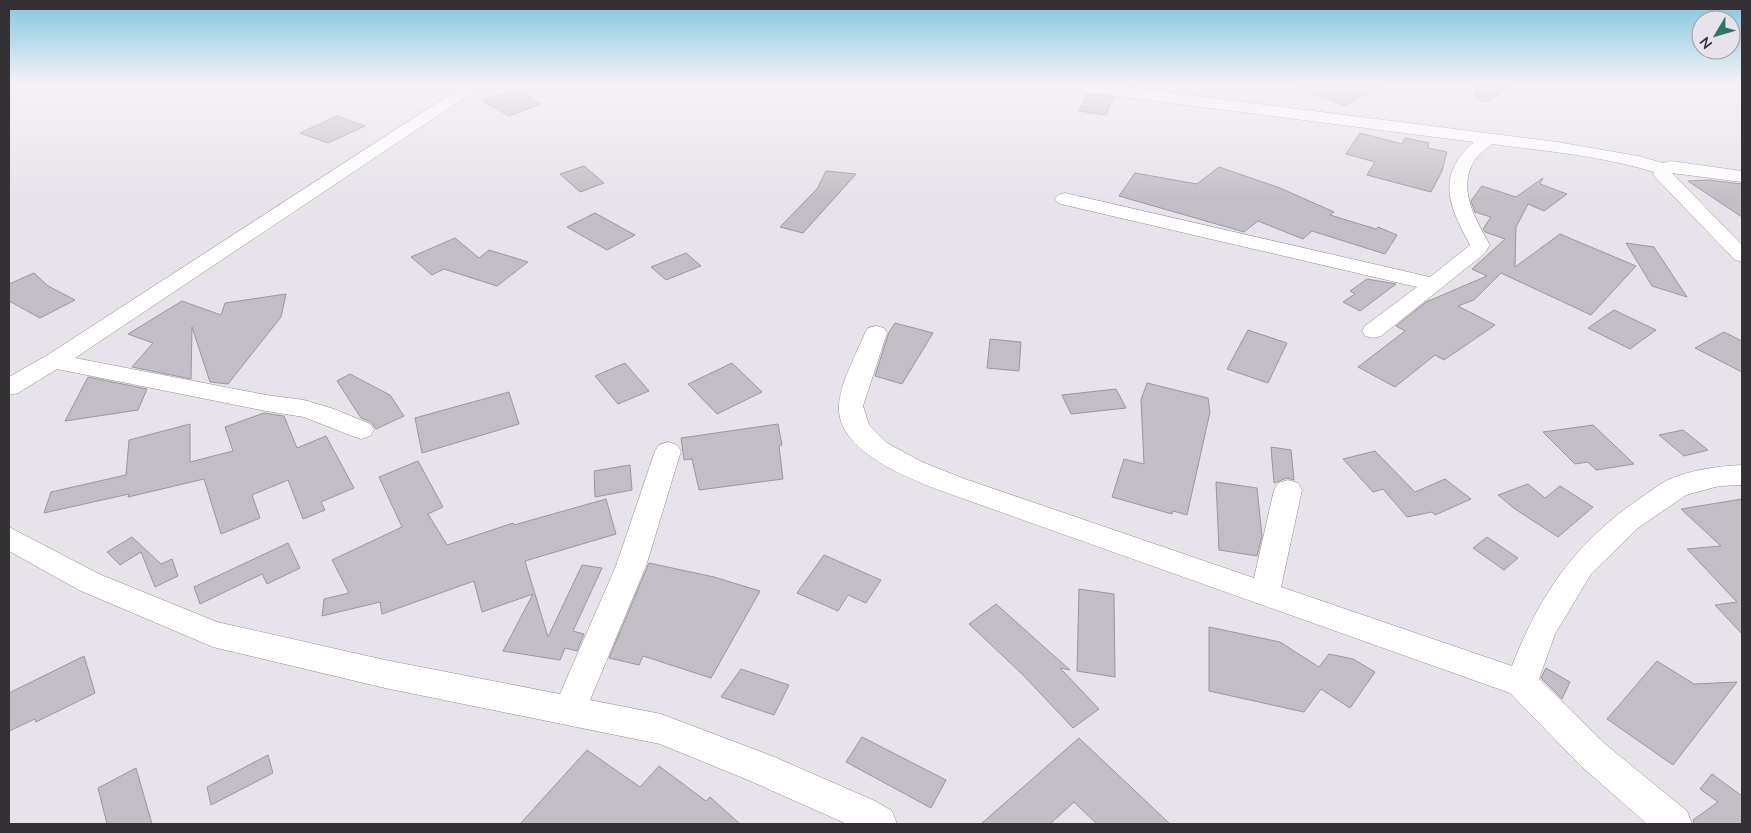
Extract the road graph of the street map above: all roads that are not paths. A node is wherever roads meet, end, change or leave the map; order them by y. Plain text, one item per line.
1 (417, 123) edge
2 (1357, 123) edge
3 (1486, 140) junction
4 (1665, 169) junction
5 (1742, 176) edge
6 (1065, 199) dead end
7 (1742, 256) edge
8 (1433, 284) junction
9 (1374, 331) dead end
10 (876, 333) dead end
11 (54, 360) junction
12 (9, 387) edge
13 (361, 430) dead end
14 (668, 451) dead end
15 (1742, 475) edge
16 (1288, 490) dead end
17 (9, 538) edge
18 (1265, 594) junction
19 (1521, 683) junction
20 (569, 711) junction
21 (879, 824) edge
22 (1674, 824) edge

1 - 11 street
2 - 3 street
3 - 4 street
3 - 8 street
4 - 5 street
4 - 7 street
6 - 8 street
8 - 9 street
10 - 18 street
11 - 12 street
11 - 13 street
14 - 20 street
15 - 19 street
16 - 18 street
17 - 20 street
18 - 19 street
19 - 22 street
20 - 21 street

